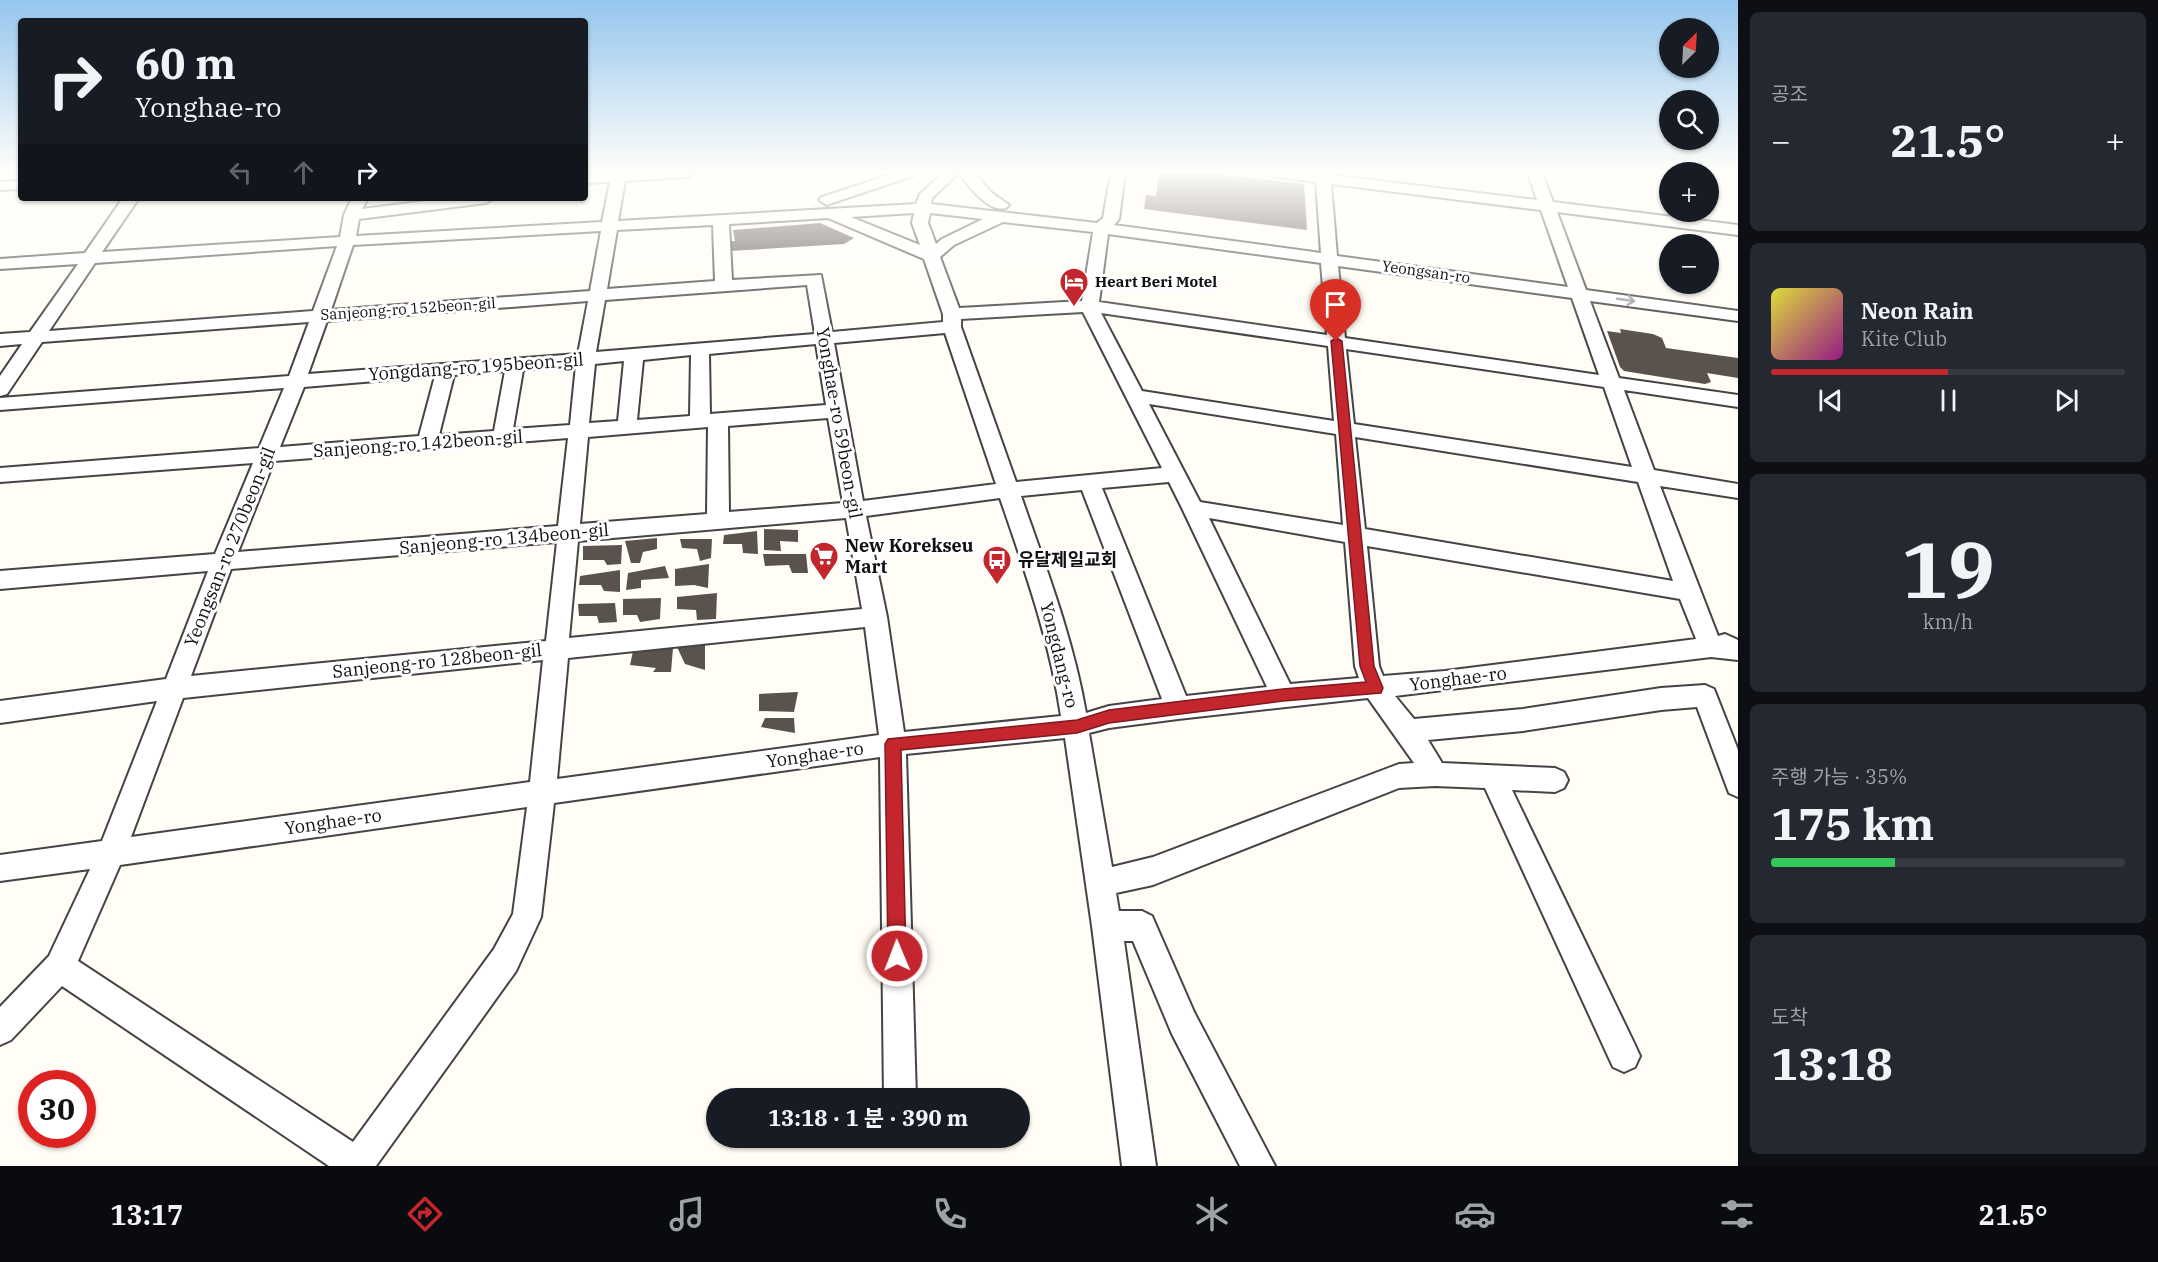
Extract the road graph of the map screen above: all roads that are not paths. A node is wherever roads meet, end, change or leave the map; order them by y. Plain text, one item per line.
1 (111, 227) edge
2 (349, 227) edge
3 (488, 227) edge
4 (609, 227) edge
5 (721, 227) edge
6 (871, 227) edge
7 (922, 227) edge
8 (972, 227) edge
9 (1105, 227) edge
10 (1132, 227) edge
11 (1326, 227) edge
12 (1555, 227) edge
13 (1717, 227) edge
14 (1738, 230) edge
15 (347, 236) junction
16 (93, 253) junction
17 (1328, 253) junction
18 (0, 256) edge
19 (932, 256) junction
20 (0, 264) edge
21 (815, 279) joint
22 (724, 285) junction
23 (1577, 287) junction
24 (598, 295) junction
25 (1738, 302) edge
26 (1090, 306) junction
27 (322, 315) junction
28 (1738, 316) edge
29 (952, 321) junction
30 (37, 337) junction
31 (824, 338) junction
32 (0, 340) edge
33 (1336, 341) junction
34 (700, 349) junction
35 (634, 355) junction
36 (586, 360) junction
37 (515, 365) junction
38 (446, 369) junction
39 (297, 380) junction
40 (1611, 382) junction
41 (0, 390) edge
42 (1137, 396) junction
43 (1738, 401) edge
44 (0, 404) edge
45 (836, 411) junction
46 (709, 421) junction
47 (627, 428) junction
48 (1344, 429) junction
49 (580, 432) junction
50 (502, 438) junction
51 (427, 443) junction
52 (266, 456) junction
53 (1174, 474) junction
54 (0, 476) edge
55 (1647, 477) junction
56 (1089, 482) junction
57 (1008, 490) junction
58 (1738, 491) edge
59 (1193, 508) junction
60 (853, 510) junction
61 (718, 521) junction
62 (1355, 533) junction
63 (568, 534) junction
64 (223, 562) junction
65 (0, 580) edge
66 (1688, 592) junction
67 (875, 617) junction
68 (1738, 642) edge
69 (1711, 647) junction
70 (556, 648) junction
71 (1738, 650) edge
72 (175, 688) junction
73 (1375, 688) junction
74 (1283, 695) junction
75 (1178, 708) junction
76 (0, 712) edge
77 (1077, 726) junction
78 (1408, 731) junction
79 (893, 744) junction
80 (1435, 774) junction
81 (1494, 779) junction
82 (1555, 780) dead end
83 (1738, 784) edge
84 (542, 793) junction
85 (111, 853) junction
86 (0, 868) edge
87 (1101, 883) junction
88 (1107, 926) junction
89 (60, 967) junction
90 (0, 1029) edge
91 (1624, 1056) dead end
92 (900, 1088) edge
93 (356, 1166) edge
94 (1138, 1166) edge
95 (1258, 1166) edge

1 - 16 street
2 - 15 street, Yeongsan-ro 270beon-gil
3 - 15 street, Yeongsan-ro
4 - 24 street
5 - 22 street
6 - 19 street
7 - 19 street, Yongdang-ro
8 - 19 street
9 - 26 street
10 - 17 street, Yeongsan-ro
11 - 17 street
12 - 23 street
13 - 14 street
15 - 16 street, Yeongsan-ro
15 - 27 street, Yeongsan-ro 270beon-gil
16 - 18 street, Yeongsan-ro
16 - 20 street, Yeongsan-ro
16 - 30 street
17 - 23 street, Yeongsan-ro
17 - 33 street
19 - 29 street, Yongdang-ro
21 - 22 street, Sanjeong-ro 152beon-gil
21 - 31 street, Yonghae-ro 59beon-gil
22 - 24 street, Sanjeong-ro 152beon-gil
23 - 25 street, Yeongsan-ro
23 -> 28 street, Yeongsan-ro
23 - 40 street
24 - 27 street, Sanjeong-ro 152beon-gil
24 - 36 street
26 - 29 street, Yongdang-ro 195beon-gil
26 - 33 street, Yongdang-ro 195beon-gil
26 - 42 street
27 - 30 street, Sanjeong-ro 152beon-gil
27 - 39 street, Yeongsan-ro 270beon-gil
29 - 31 street, Yongdang-ro 195beon-gil
29 - 57 street, Yongdang-ro
30 - 32 street, Sanjeong-ro 152beon-gil
30 - 41 street
31 - 34 street, Yongdang-ro 195beon-gil
31 - 45 street, Yonghae-ro 59beon-gil
33 - 40 street, Yongdang-ro 195beon-gil
33 - 48 street
34 - 35 street, Yongdang-ro 195beon-gil
34 - 46 street
35 - 36 street, Yongdang-ro 195beon-gil
35 - 47 street
36 - 37 street, Yongdang-ro 195beon-gil
36 - 49 street
37 - 38 street, Yongdang-ro 195beon-gil
37 - 50 street
38 - 39 street, Yongdang-ro 195beon-gil
38 - 51 street
39 - 44 street, Yongdang-ro 195beon-gil
39 - 52 street, Yeongsan-ro 270beon-gil
40 - 43 street, Yongdang-ro 195beon-gil
40 - 55 street
42 - 48 street
42 - 53 street
45 - 46 street, Sanjeong-ro 142beon-gil
45 - 60 street, Yonghae-ro 59beon-gil
46 - 47 street, Sanjeong-ro 142beon-gil
46 - 61 street
47 - 49 street, Sanjeong-ro 142beon-gil
48 - 55 street
48 - 62 street
49 - 50 street, Sanjeong-ro 142beon-gil
49 - 63 street
50 - 51 street, Sanjeong-ro 142beon-gil
51 - 52 street, Sanjeong-ro 142beon-gil
52 - 54 street, Sanjeong-ro 142beon-gil
52 - 64 street, Yeongsan-ro 270beon-gil
53 - 56 street, Sanjeong-ro 134beon-gil
53 - 59 street
55 - 58 street
55 - 66 street
56 - 57 street, Sanjeong-ro 134beon-gil
56 - 75 street
57 - 60 street, Sanjeong-ro 134beon-gil
57 - 77 street, Yongdang-ro
59 - 62 street
59 - 74 street
60 - 61 street, Sanjeong-ro 134beon-gil
60 - 67 street, Yonghae-ro 59beon-gil
61 - 63 street, Sanjeong-ro 134beon-gil
62 - 66 street
62 - 73 street
63 - 64 street, Sanjeong-ro 134beon-gil
63 - 70 street
64 - 65 street, Sanjeong-ro 134beon-gil
64 - 72 street, Yeongsan-ro 270beon-gil
66 - 69 street
67 - 70 street, Sanjeong-ro 128beon-gil
67 - 79 street, Yonghae-ro 59beon-gil
68 - 69 street
69 - 71 street, Yonghae-ro
69 - 73 street, Yonghae-ro
70 - 72 street, Sanjeong-ro 128beon-gil
70 - 84 street
72 - 76 street, Sanjeong-ro 128beon-gil
72 - 85 street, Yeongsan-ro 270beon-gil
73 - 74 street, Yonghae-ro
73 - 78 street
74 - 75 street, Yonghae-ro
75 - 77 street, Yonghae-ro
77 - 79 street, Yonghae-ro
77 - 87 street, Yongdang-ro
78 - 80 street
78 - 83 street
79 - 84 street, Yonghae-ro
79 - 92 street, Yonghae-ro 59beon-gil
80 - 81 street
80 - 87 street
81 - 82 street
81 - 91 street
84 - 85 street, Yonghae-ro
84 - 93 street
85 - 86 street, Yonghae-ro
85 - 89 street, Yeongsan-ro 270beon-gil
87 - 88 street, Yongdang-ro
88 - 94 street, Yongdang-ro
88 - 95 street
89 - 90 street, Yeongsan-ro 270beon-gil
89 - 93 street

